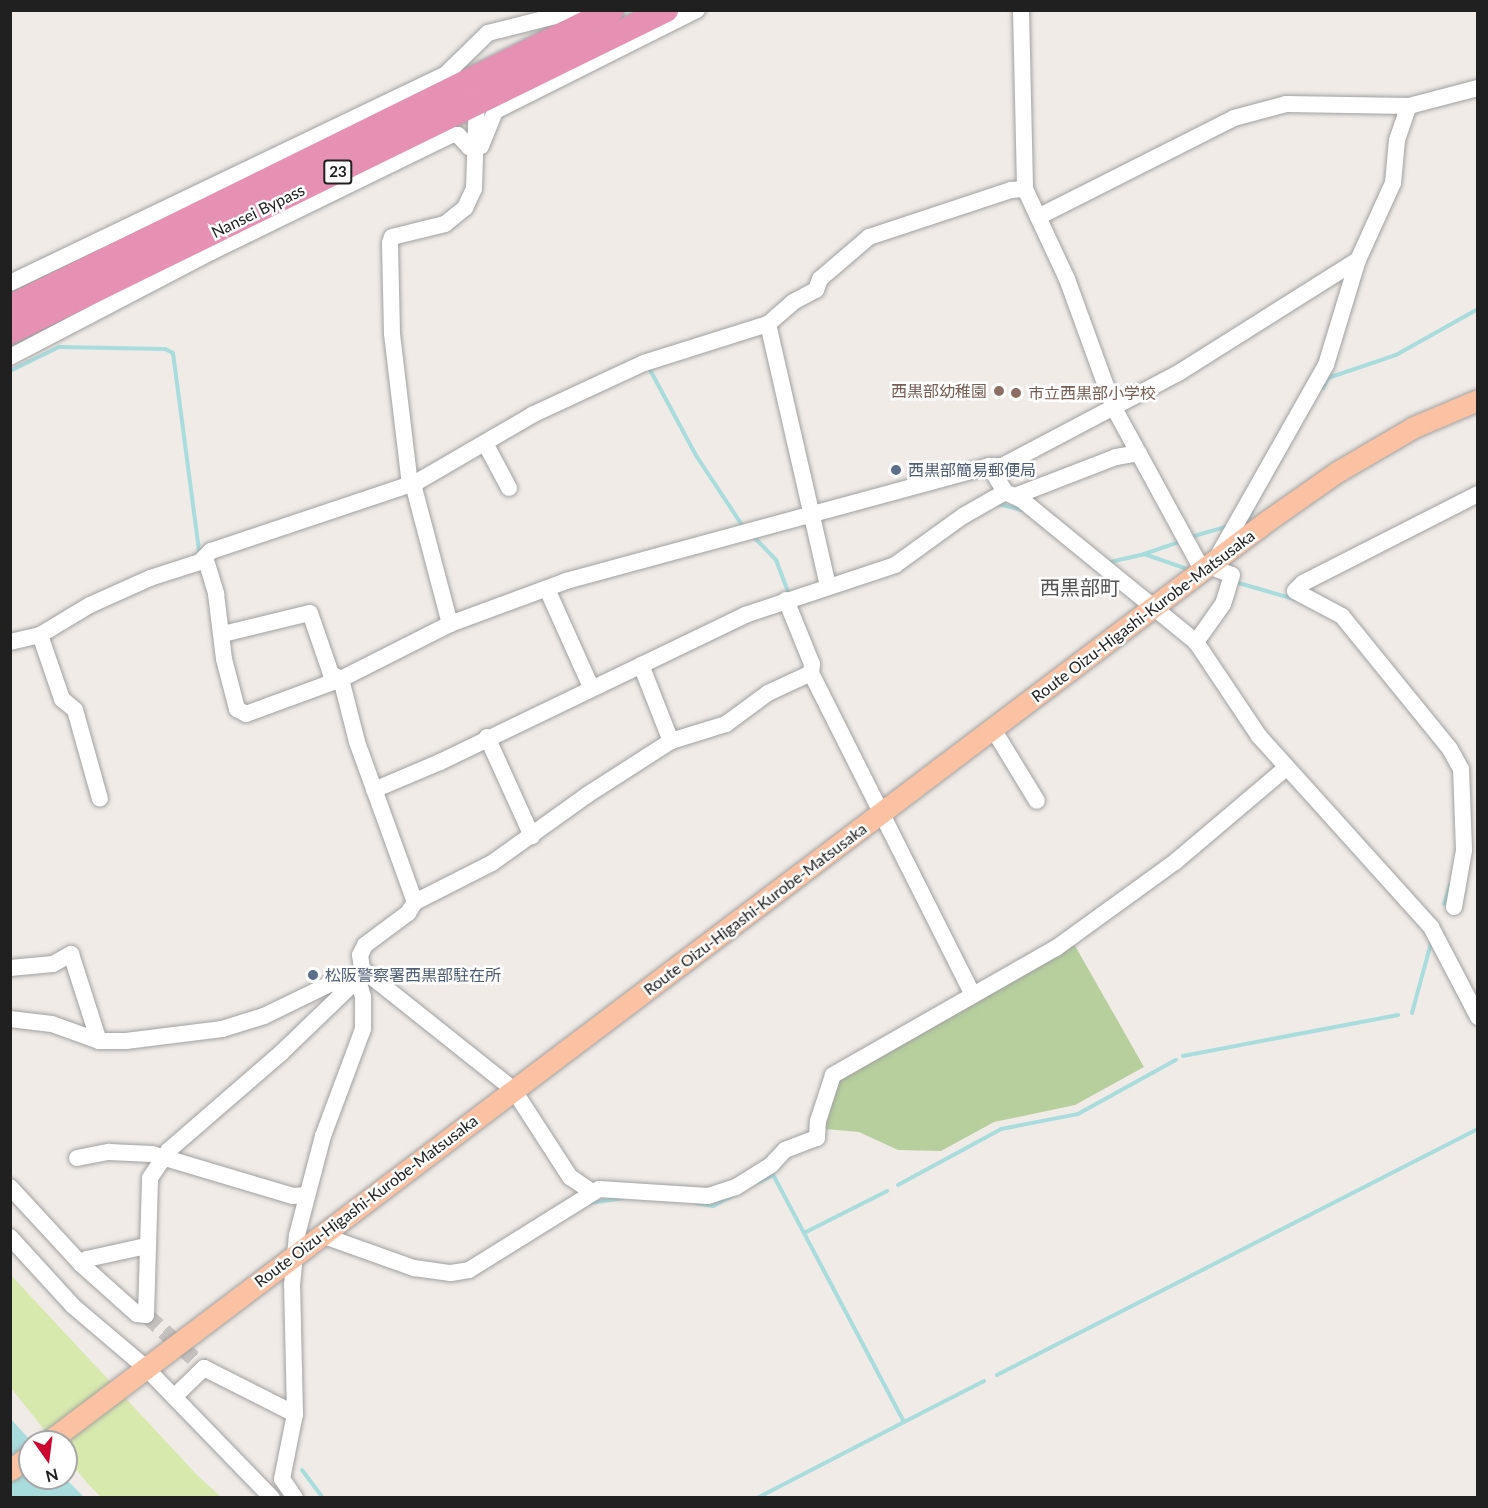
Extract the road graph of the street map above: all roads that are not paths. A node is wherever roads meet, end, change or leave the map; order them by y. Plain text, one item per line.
1 (579, 10) edge
2 (612, 10) edge
3 (666, 10) edge
4 (697, 10) edge
5 (1021, 10) edge
6 (550, 14) edge
7 (476, 47) junction
8 (476, 79) junction
9 (1478, 88) edge
10 (477, 103) junction
11 (1409, 106) junction
12 (476, 147) junction
13 (1025, 189) junction
14 (1038, 217) junction
15 (1358, 260) junction
16 (10, 283) edge
17 (10, 307) edge
18 (768, 324) junction
19 (10, 332) edge
20 (10, 357) edge
21 (1478, 400) edge
22 (1114, 408) junction
23 (487, 446) junction
24 (1139, 453) junction
25 (989, 466) junction
26 (413, 487) junction
27 (509, 488) dead end
28 (1010, 494) junction
29 (1478, 494) edge
30 (809, 515) junction
31 (205, 557) junction
32 (1204, 569) junction
33 (828, 585) junction
34 (547, 589) junction
35 (789, 599) junction
36 (1154, 606) junction
37 (450, 624) junction
38 (223, 634) junction
39 (40, 635) junction
40 (10, 642) edge
41 (1196, 642) junction
42 (640, 665) junction
43 (811, 674) junction
44 (340, 679) junction
45 (591, 687) junction
46 (993, 729) junction
47 (487, 737) junction
48 (671, 741) junction
49 (1286, 768) junction
50 (374, 790) junction
51 (100, 799) dead end
52 (1037, 801) dead end
53 (880, 815) junction
54 (532, 836) junction
55 (415, 902) junction
56 (1454, 907) dead end
57 (10, 968) edge
58 (360, 974) junction
59 (973, 995) junction
60 (1478, 1017) edge
61 (10, 1019) edge
62 (99, 1041) junction
63 (509, 1092) junction
64 (77, 1158) dead end
65 (162, 1159) junction
66 (10, 1187) edge
67 (592, 1192) junction
68 (306, 1195) junction
69 (324, 1236) junction
70 (10, 1237) edge
71 (146, 1246) junction
72 (297, 1252) junction
73 (81, 1264) junction
74 (142, 1370) junction
75 (174, 1397) junction
76 (295, 1414) junction
77 (64, 1430) edge
78 (272, 1497) edge
79 (295, 1497) edge

1 - 6 street
2 - 8 highway, Nansei Bypass / 23
3 - 10 highway, Nansei Bypass / 23
4 - 12 street
5 - 13 street
6 - 7 street
7 - 8 street
7 - 16 street
8 - 10 street
8 - 17 highway, Nansei Bypass / 23
9 - 11 street
10 - 12 street
10 - 19 highway, Nansei Bypass / 23
11 - 14 street
11 - 15 street
12 - 20 street
12 - 26 street
13 - 14 street
13 - 18 street
14 - 22 street
15 - 22 street
15 - 32 street
18 - 23 street
18 - 30 street
21 - 32 main road, Route Oizu-Higashi-Kurobe-Matsusaka
22 - 24 street
22 - 25 street
23 - 26 street
23 - 27 street
24 - 28 street
24 - 32 street
25 - 28 street
25 - 30 street
26 - 31 street
26 - 37 street
28 - 33 street
28 - 36 street
29 - 56 street
30 - 33 street
30 - 34 street
31 - 38 street
31 - 39 street
32 - 36 main road, Route Oizu-Higashi-Kurobe-Matsusaka
32 - 41 street
33 - 35 street
34 - 37 street
34 - 45 street
35 - 42 street
35 - 43 street
36 - 41 street
36 - 46 main road, Route Oizu-Higashi-Kurobe-Matsusaka
37 - 44 street
38 - 44 street
38 - 44 street
39 - 40 street
39 - 51 street
41 - 49 street
42 - 45 street
42 - 48 street
43 - 48 street
43 - 53 street
44 - 50 street
45 - 47 street
46 - 52 street
46 - 53 main road, Route Oizu-Higashi-Kurobe-Matsusaka
47 - 50 street
47 - 54 street
48 - 54 street
49 - 59 street
49 - 60 street
50 - 55 street
53 - 59 street
53 - 63 main road, Route Oizu-Higashi-Kurobe-Matsusaka
54 - 55 street
55 - 58 street
57 - 62 street
58 - 62 street
58 - 63 street
58 - 65 street
58 - 68 street
59 - 67 street
61 - 62 street
63 - 67 street
63 - 69 main road, Route Oizu-Higashi-Kurobe-Matsusaka
64 - 65 street
65 - 68 street
65 - 71 street
66 - 73 street
67 - 69 street
68 - 72 street
69 - 72 main road, Route Oizu-Higashi-Kurobe-Matsusaka
70 - 74 street
71 - 73 street
71 - 73 street
72 - 74 main road, Route Oizu-Higashi-Kurobe-Matsusaka
72 - 76 street
74 - 75 street
74 - 77 main road, Route Oizu-Higashi-Kurobe-Matsusaka
75 - 76 street
75 - 78 street
76 - 79 street

